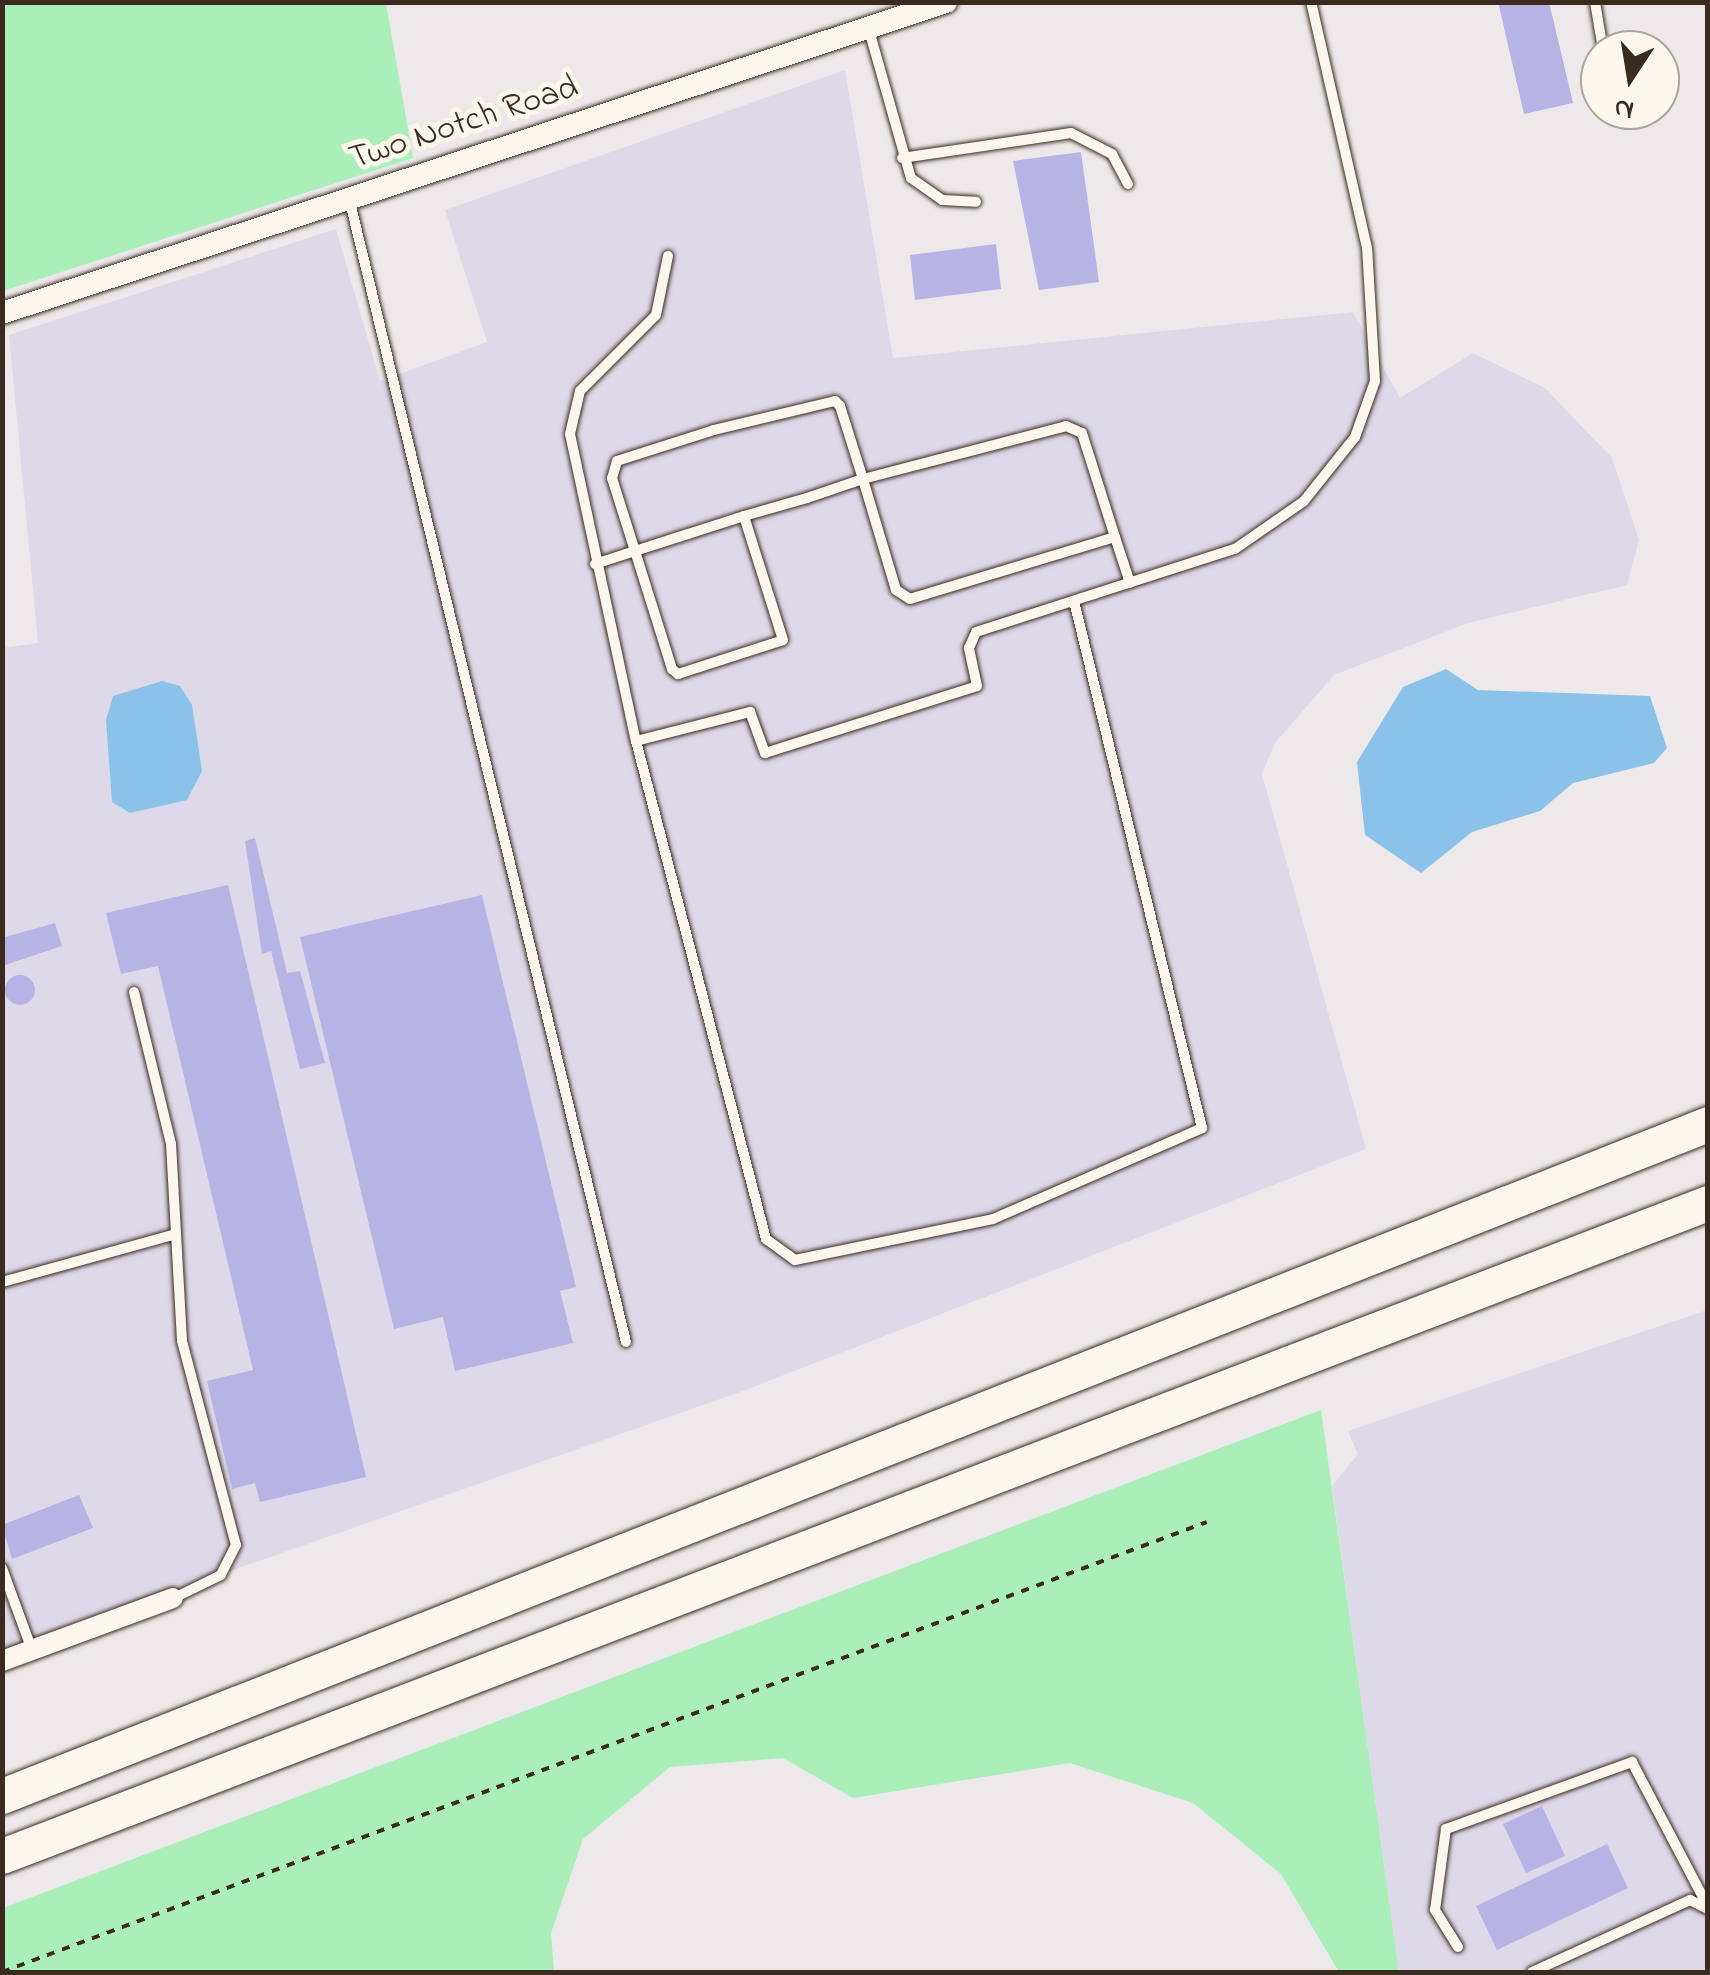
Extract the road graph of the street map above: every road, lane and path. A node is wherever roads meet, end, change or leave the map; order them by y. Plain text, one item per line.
1 (946, 2) edge
2 (1311, 2) edge
3 (1595, 2) edge
4 (869, 30) junction
5 (1599, 30) edge
6 (902, 158) junction
7 (1128, 184) dead end
8 (348, 197) junction
9 (976, 202) dead end
10 (668, 256) dead end
11 (2, 313) edge
12 (862, 479) junction
13 (744, 516) junction
14 (1115, 536) junction
15 (635, 551) junction
16 (595, 564) junction
17 (1130, 583) junction
18 (1074, 600) junction
19 (636, 741) junction
20 (134, 992) dead end
21 (1708, 1124) edge
22 (1708, 1203) edge
23 (176, 1234) junction
24 (2, 1282) edge
25 (626, 1342) dead end
26 (1207, 1522) dead end
27 (2, 1568) edge
28 (173, 1598) joint
29 (32, 1650) junction
30 (2, 1661) edge
31 (2, 1796) edge
32 (2, 1856) edge
33 (1708, 1908) edge
34 (1458, 1947) dead end
35 (2, 1972) edge
36 (1532, 1972) edge

1 - 4 street, Two Notch Road
2 - 17 lane
3 - 5 lane
4 - 6 lane
4 - 8 street, Two Notch Road
6 - 7 lane
6 - 9 lane
8 - 11 street, Two Notch Road
8 - 25 lane
10 - 16 lane
12 - 13 lane
12 - 14 lane
12 - 14 lane
12 - 15 lane
13 - 15 lane
13 - 15 lane
14 - 17 lane
15 - 16 lane
16 - 19 lane
17 - 18 lane
18 - 19 lane
18 - 19 lane
20 - 23 lane
21 - 31 highway
22 - 32 highway
23 - 24 lane
23 - 28 lane
26 - 35 path
27 - 29 lane
28 - 29 street
29 - 30 street
33 - 34 lane
33 - 36 lane

